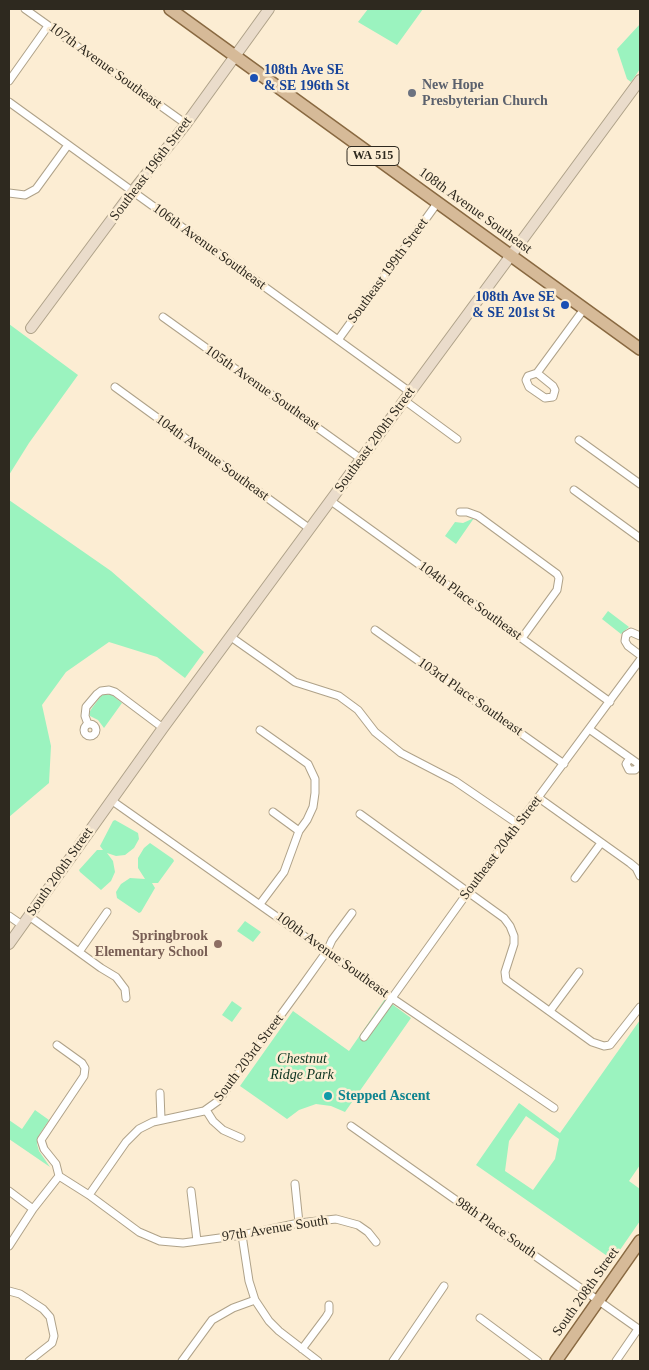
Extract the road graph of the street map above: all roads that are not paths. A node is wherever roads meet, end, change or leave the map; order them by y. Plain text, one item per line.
1 (25, 9) edge
2 (170, 9) edge
3 (269, 9) edge
4 (48, 26) junction
5 (235, 56) junction
6 (640, 80) edge
7 (9, 81) edge
8 (9, 102) edge
9 (186, 124) junction
10 (68, 145) junction
11 (132, 192) junction
12 (9, 193) edge
13 (438, 202) junction
14 (511, 255) junction
15 (584, 309) junction
16 (163, 317) dead end
17 (31, 328) dead end
18 (338, 340) junction
19 (640, 349) edge
20 (537, 373) dead end
21 (115, 387) dead end
22 (407, 396) junction
23 (458, 439) dead end
24 (579, 440) dead end
25 (361, 458) junction
26 (640, 484) edge
27 (574, 490) dead end
28 (331, 501) junction
29 (460, 512) dead end
30 (310, 529) junction
31 (640, 538) edge
32 (375, 630) dead end
33 (640, 636) edge
34 (231, 637) junction
35 (522, 638) junction
36 (640, 655) edge
37 (640, 660) edge
38 (610, 702) junction
39 (88, 724) dead end
40 (164, 728) junction
41 (589, 729) junction
42 (260, 730) dead end
43 (564, 764) junction
44 (640, 765) edge
45 (539, 798) junction
46 (111, 800) junction
47 (272, 812) dead end
48 (360, 814) dead end
49 (518, 824) junction
50 (299, 831) junction
51 (601, 843) junction
52 (640, 876) edge
53 (576, 878) dead end
54 (468, 892) junction
55 (260, 904) junction
56 (107, 912) dead end
57 (352, 913) dead end
58 (9, 916) edge
59 (29, 916) junction
60 (22, 925) junction
61 (9, 944) edge
62 (326, 951) junction
63 (79, 952) junction
64 (579, 972) dead end
65 (126, 998) dead end
66 (392, 998) junction
67 (640, 1007) edge
68 (550, 1011) junction
69 (364, 1037) dead end
70 (56, 1046) dead end
71 (160, 1093) dead end
72 (554, 1108) dead end
73 (206, 1110) junction
74 (161, 1120) junction
75 (351, 1126) dead end
76 (241, 1138) dead end
77 (59, 1176) junction
78 (294, 1184) dead end
79 (9, 1191) edge
80 (191, 1191) dead end
81 (89, 1195) junction
82 (33, 1209) junction
83 (299, 1224) junction
84 (242, 1235) junction
85 (197, 1241) junction
86 (640, 1241) edge
87 (376, 1242) dead end
88 (9, 1246) edge
89 (444, 1286) dead end
90 (9, 1291) edge
91 (255, 1300) junction
92 (598, 1300) junction
93 (329, 1305) dead end
94 (480, 1318) dead end
95 (639, 1330) edge
96 (302, 1349) junction
97 (29, 1361) edge
98 (182, 1361) edge
99 (318, 1361) edge
100 (393, 1361) edge
101 (538, 1361) edge
102 (556, 1361) edge
103 (616, 1361) edge

1 - 4 street, 107th Avenue Southeast
2 - 5 main road, 108th Avenue Southeast / WA 515
3 - 5 street, Southeast 196th Street
4 - 7 street
4 - 9 street, 107th Avenue Southeast
5 - 9 street, Southeast 196th Street
5 - 13 main road, 108th Avenue Southeast / WA 515
6 - 14 street, Southeast 200th Street
8 - 10 street, 106th Avenue Southeast
9 - 11 street, Southeast 196th Street
10 - 11 street, 106th Avenue Southeast
10 - 12 street
11 - 17 street, Southeast 196th Street
11 - 18 street, 106th Avenue Southeast
13 - 14 main road, 108th Avenue Southeast / WA 515
13 - 18 street, Southeast 199th Street
14 - 15 main road, 108th Avenue Southeast / WA 515
14 - 22 street, Southeast 200th Street
15 - 19 main road, 108th Avenue Southeast / WA 515
15 - 20 street
16 - 25 street, 105th Avenue Southeast
18 - 22 street, 106th Avenue Southeast
21 - 30 street, 104th Avenue Southeast
22 - 23 street, 106th Avenue Southeast
22 - 25 street, Southeast 200th Street
24 - 26 street
25 - 28 street, Southeast 200th Street
27 - 31 street
28 - 30 street, Southeast 200th Street
28 - 35 street, 104th Place Southeast
29 - 35 street
30 - 34 street, Southeast 200th Street
32 - 43 street, 103rd Place Southeast
33 - 36 street
34 - 40 street, Southeast 200th Street
34 - 49 street
35 - 38 street, 104th Place Southeast
37 - 38 street, Southeast 204th Street
38 - 41 street, Southeast 204th Street
39 - 40 street
40 - 46 street, Southeast 200th Street
41 - 43 street, Southeast 204th Street
41 - 44 street
42 - 50 street
43 - 45 street, Southeast 204th Street
45 - 49 street, Southeast 204th Street
45 - 51 street
46 - 55 street, 100th Avenue Southeast
46 - 59 street, South 200th Street
47 - 50 street
48 - 54 street
49 - 54 street, Southeast 204th Street
50 - 55 street
51 - 52 street
51 - 53 street
54 - 66 street, Southeast 204th Street
54 - 68 street
55 - 62 street, 100th Avenue Southeast
56 - 63 street
57 - 62 street, South 203rd Street
58 - 60 street
59 - 60 street, South 200th Street
59 - 63 street
60 - 61 street, South 200th Street
62 - 66 street, 100th Avenue Southeast
62 - 73 street, South 203rd Street
63 - 65 street
64 - 68 street
66 - 69 street, Southeast 204th Street
66 - 72 street, 100th Avenue Southeast
67 - 68 street
70 - 77 street
71 - 74 street
73 - 74 street, South 203rd Street
73 - 76 street
74 - 81 street, South 203rd Street
75 - 92 street, 98th Place South
77 - 81 street, 97th Avenue South
77 - 82 street
78 - 83 street
79 - 82 street
80 - 85 street
81 - 85 street, 97th Avenue South
82 - 88 street
83 - 84 street, 97th Avenue South
83 - 87 street, 97th Avenue South
84 - 85 street, 97th Avenue South
84 - 91 street
86 - 92 main road, South 208th Street
89 - 100 street
90 - 97 street
91 - 96 street
91 - 98 street
92 - 95 street, 98th Place South
92 - 102 main road, South 208th Street
93 - 96 street
94 - 101 street
95 - 103 street
96 - 99 street

